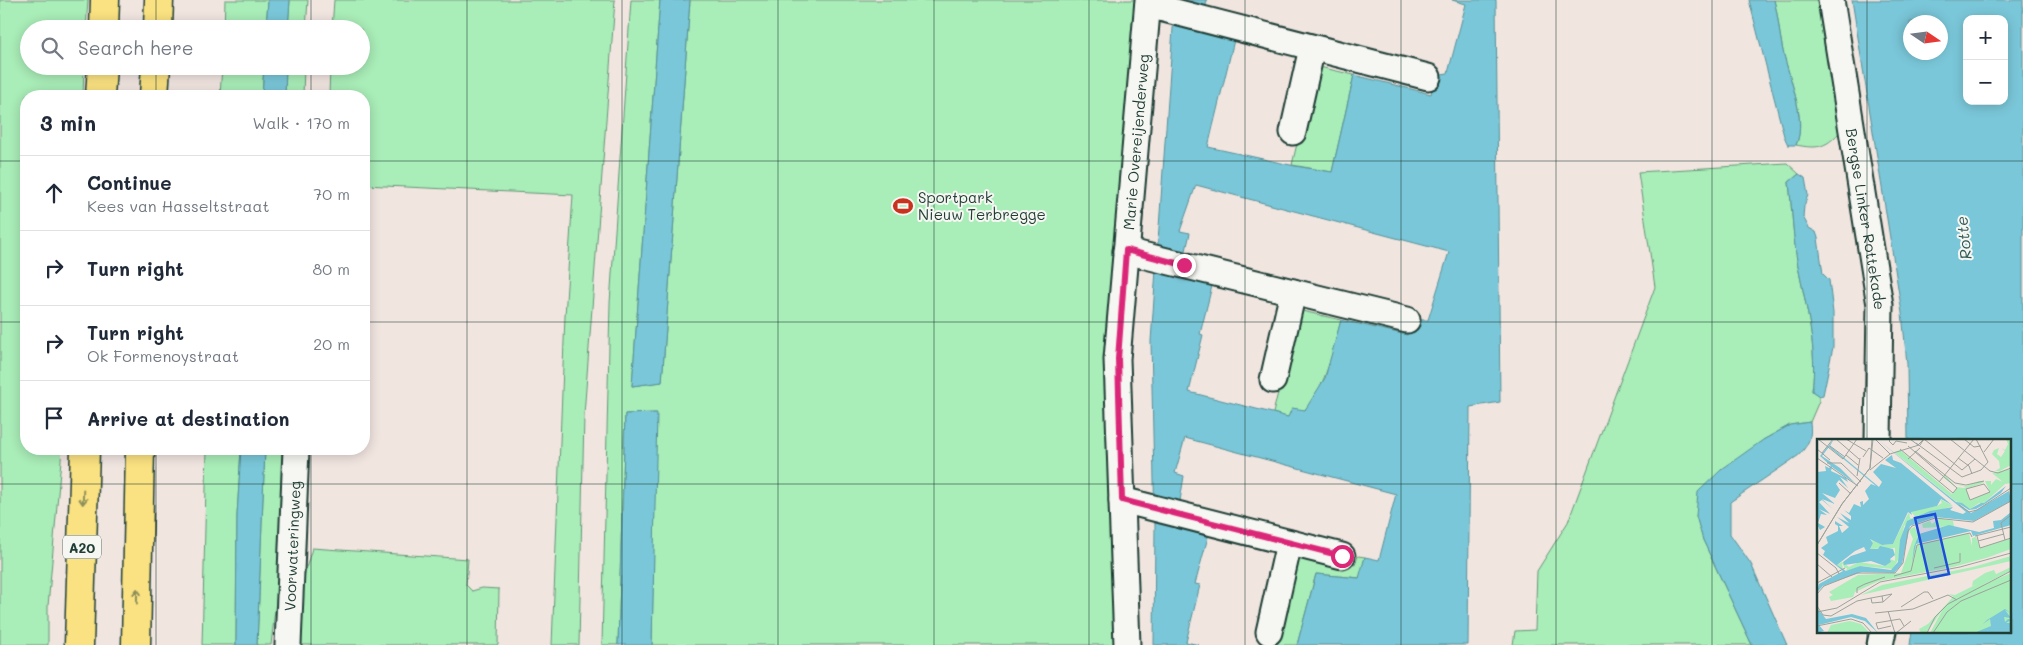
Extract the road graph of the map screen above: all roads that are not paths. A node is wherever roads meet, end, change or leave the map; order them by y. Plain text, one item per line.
1 (105, 0) edge
2 (159, 0) edge
3 (1831, 0) edge
4 (1155, 5) edge
5 (104, 20) edge
6 (158, 20) edge
7 (1312, 48) junction
8 (101, 75) edge
9 (155, 75) edge
10 (1428, 77) dead end
11 (100, 90) edge
12 (154, 90) edge
13 (1293, 132) dead end
14 (1137, 253) junction
15 (1293, 292) junction
16 (1407, 320) dead end
17 (1273, 380) dead end
18 (1878, 439) edge
19 (85, 455) edge
20 (140, 455) edge
21 (296, 455) edge
22 (1122, 500) junction
23 (1289, 543) junction
24 (1342, 556) dead end
25 (1269, 632) dead end
26 (1883, 632) edge
27 (79, 645) edge
28 (136, 645) edge
29 (288, 645) edge
30 (1126, 645) edge
31 (1880, 645) edge

1 - 5 highway
2 - 6 highway
3 - 18 street, Bergse Linker Rottekade
4 - 7 street
4 - 14 street, Marie Overeijenderweg
7 - 10 street
7 - 13 street
8 - 11 highway
9 - 12 highway
14 - 15 street
14 - 22 street, Marie Overeijenderweg
15 - 16 street
15 - 17 street
19 -> 27 highway, A20
28 -> 20 highway
21 - 29 street, Voorwateringweg
22 - 23 street
22 - 30 street, Marie Overeijenderweg
23 - 24 street
23 - 25 street
26 - 31 street

